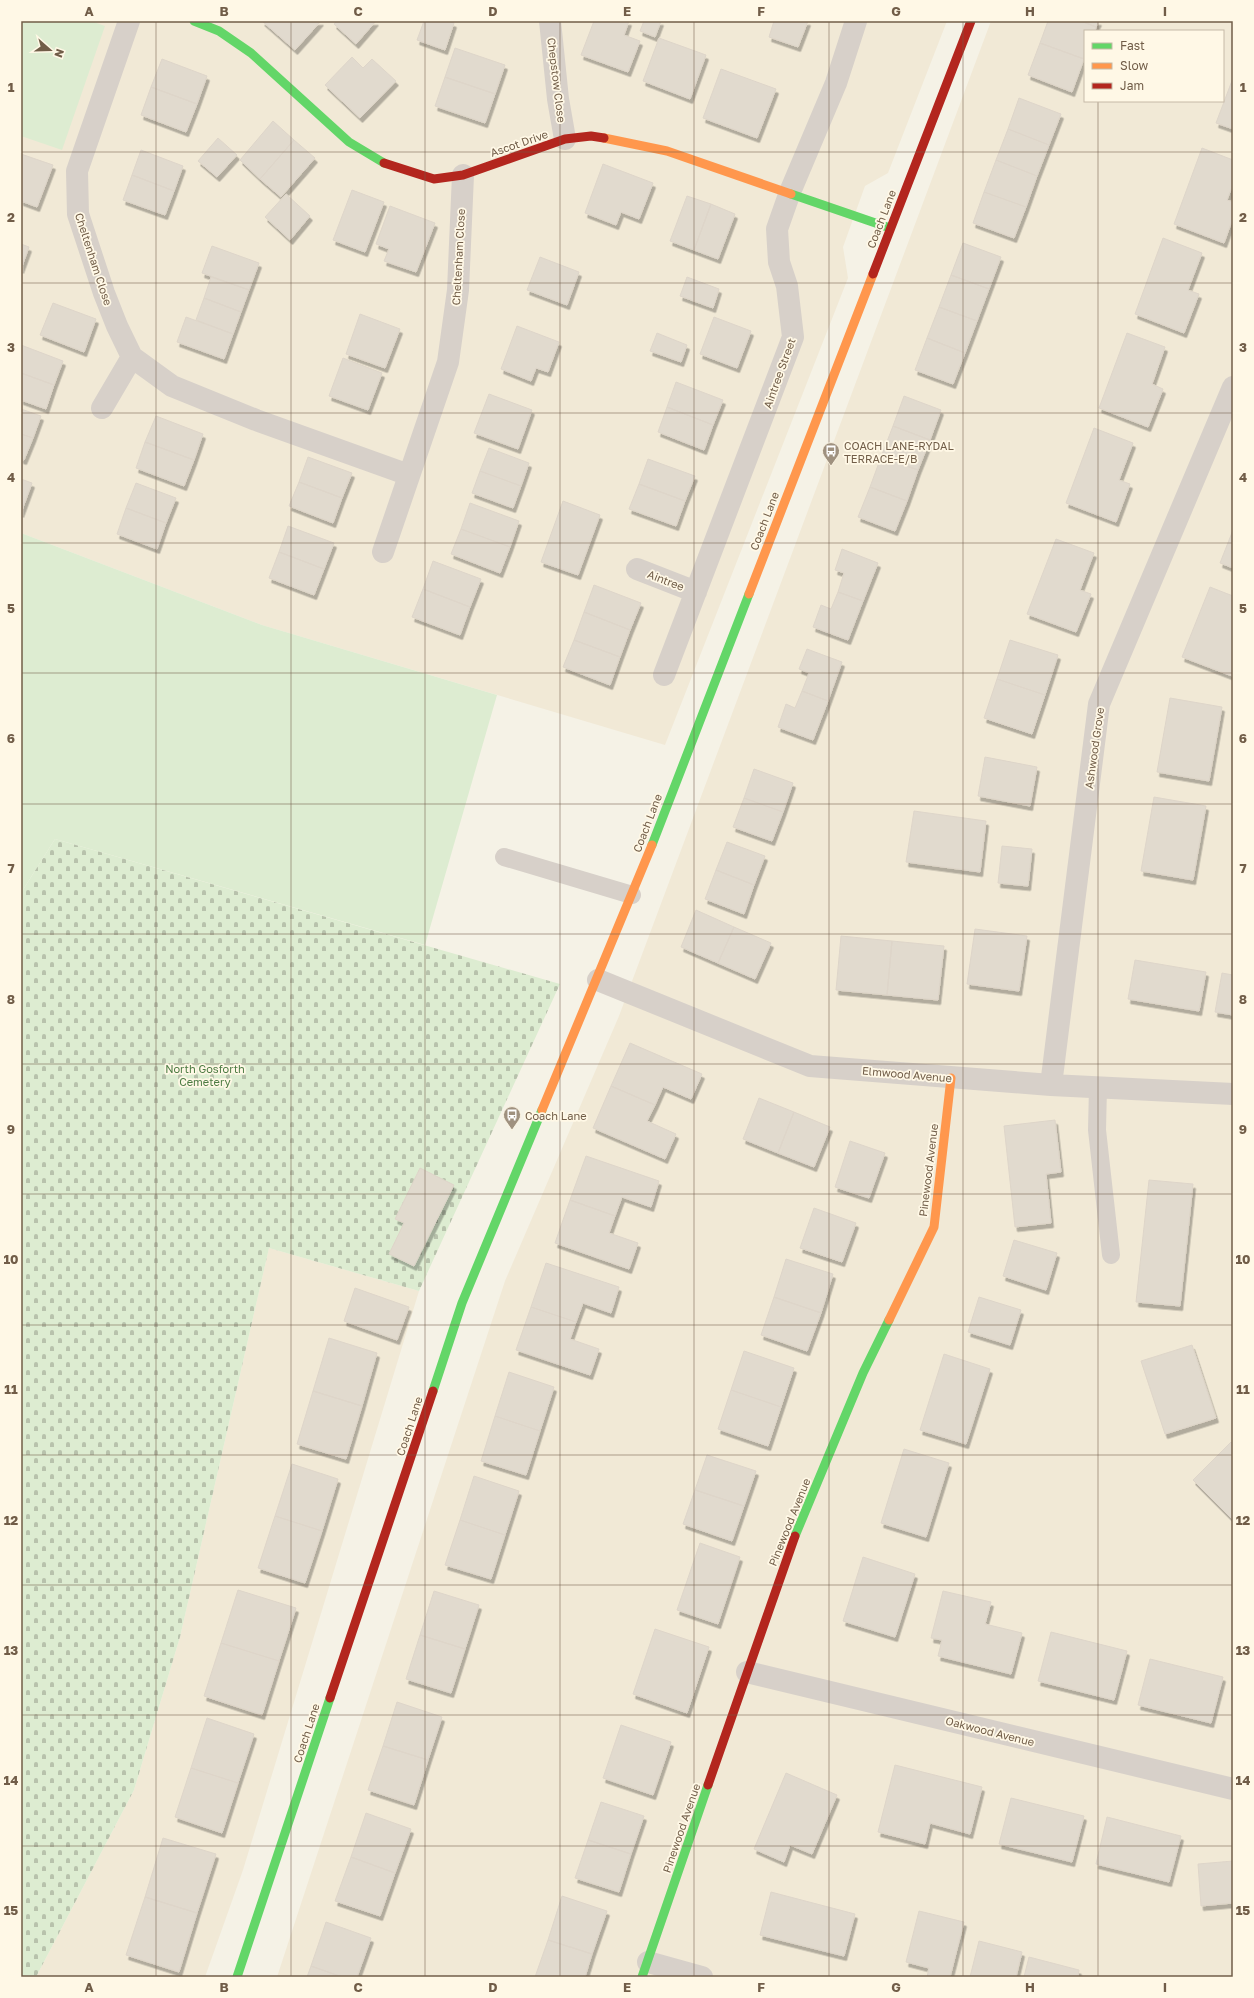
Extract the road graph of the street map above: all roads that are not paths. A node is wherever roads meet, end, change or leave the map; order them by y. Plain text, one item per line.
1 (129, 21) edge
2 (194, 21) edge
3 (550, 21) edge
4 (856, 21) edge
5 (971, 21) edge
6 (221, 26) edge
7 (565, 139) junction
8 (462, 175) junction
9 (790, 192) junction
10 (890, 228) junction
11 (132, 357) junction
12 (1233, 387) edge
13 (102, 408) dead end
14 (1228, 418) edge
15 (409, 475) junction
16 (383, 552) dead end
17 (637, 569) dead end
18 (696, 592) junction
19 (664, 675) dead end
20 (504, 857) dead end
21 (632, 895) junction
22 (598, 980) junction
23 (951, 1078) junction
24 (1051, 1085) junction
25 (1098, 1087) junction
26 (1233, 1094) edge
27 (1111, 1255) dead end
28 (747, 1672) junction
29 (1233, 1789) edge
30 (645, 1969) edge
31 (238, 1977) edge
32 (702, 1977) edge

1 - 11 street, Cheltenham Close
2 - 6 street, Ascot Drive
3 - 7 street, Chepstow Close
4 - 9 street, Aintree Street
5 - 10 street, Coach Lane
6 - 8 street, Ascot Drive
7 - 8 street, Ascot Drive
7 - 9 street, Ascot Drive
8 - 15 street, Cheltenham Close
9 - 10 street, Ascot Drive
9 - 18 street, Aintree Street
10 - 21 street, Coach Lane
11 - 13 street
11 - 15 street, Cheltenham Close
12 - 14 street, Ashwood Grove
14 - 24 street, Ashwood Grove
15 - 16 street, Cheltenham Close
17 - 18 street, Aintree
18 - 19 street, Aintree Street
20 - 21 lane
21 - 22 street, Coach Lane
22 - 23 street, Elmwood Avenue
22 - 31 street, Coach Lane
23 - 24 street, Elmwood Avenue
23 - 28 street, Pinewood Avenue
24 - 25 street, Elmwood Avenue
25 - 26 street, Elmwood Avenue
25 - 27 lane
28 - 29 street, Oakwood Avenue
28 - 30 street, Pinewood Avenue
30 - 32 street

